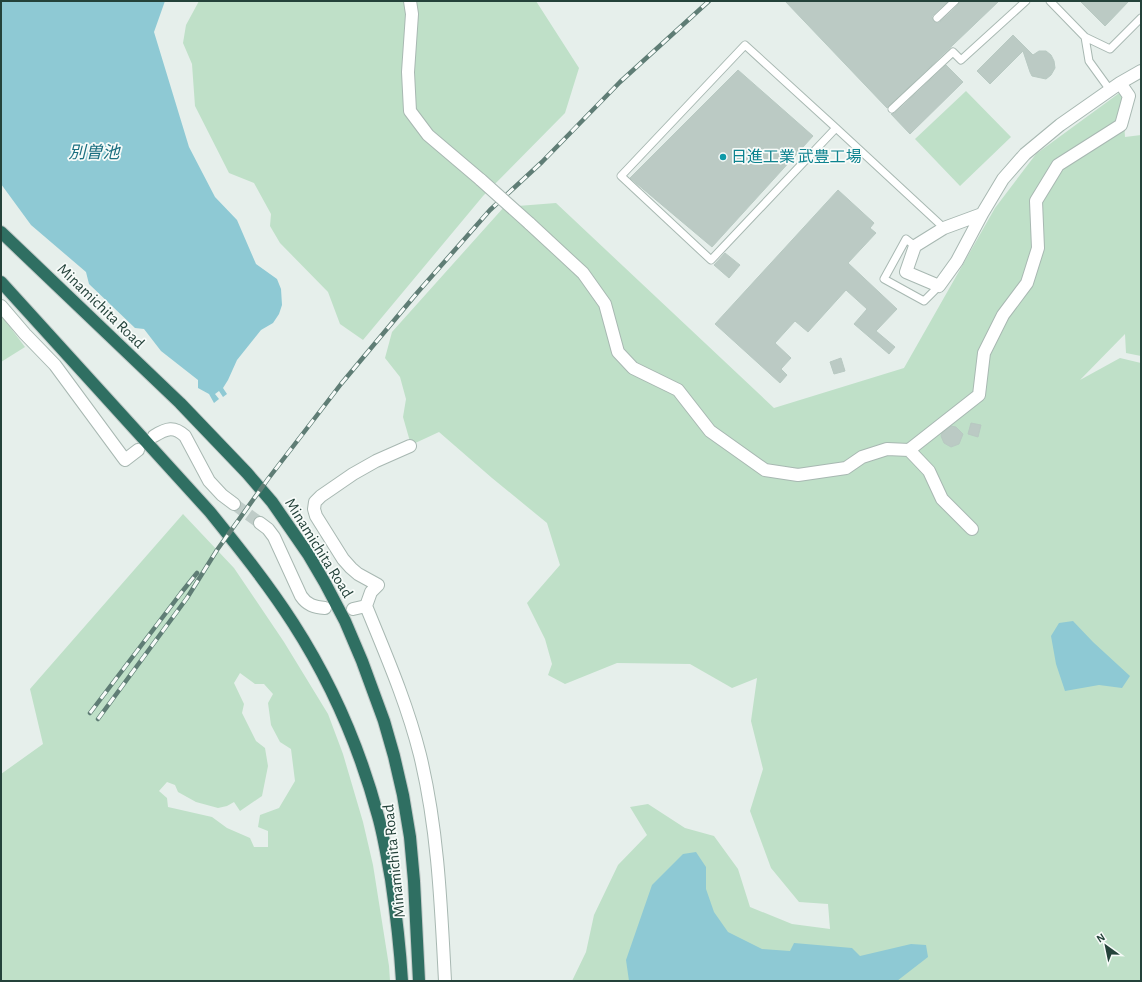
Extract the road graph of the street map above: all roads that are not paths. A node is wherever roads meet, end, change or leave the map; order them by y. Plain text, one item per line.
1 (410, 1) edge
2 (955, 1) edge
3 (1026, 1) edge
4 (1050, 1) edge
5 (937, 18) dead end
6 (1141, 18) edge
7 (1084, 37) junction
8 (1141, 71) edge
9 (1120, 83) junction
10 (1110, 90) junction
11 (892, 109) dead end
12 (836, 128) junction
13 (982, 214) junction
14 (944, 228) junction
15 (1, 232) edge
16 (915, 246) junction
17 (1, 282) edge
18 (939, 286) junction
19 (1, 306) edge
20 (154, 436) dead end
21 (410, 446) dead end
22 (138, 450) dead end
23 (909, 450) junction
24 (234, 504) tunnel mouth
25 (260, 523) tunnel mouth
26 (972, 529) dead end
27 (366, 606) junction
28 (325, 608) dead end
29 (353, 609) dead end
30 (402, 981) edge
31 (420, 981) edge
32 (445, 981) edge

1 - 23 street, bridge
2 - 5 lane
3 - 11 lane
4 - 7 lane
6 - 7 lane
7 - 10 lane
8 - 9 street
9 - 10 street
9 - 23 street
10 - 13 street
12 - 12 lane
12 - 14 lane
13 - 14 street
13 - 18 street
14 - 16 street
15 - 31 highway, Minamichita Road
16 - 18 street
16 - 18 lane
17 - 30 highway, Minamichita Road
19 - 22 street
20 - 24 street
21 - 27 street
23 - 26 street
25 - 28 street
27 - 29 street
27 - 32 street

